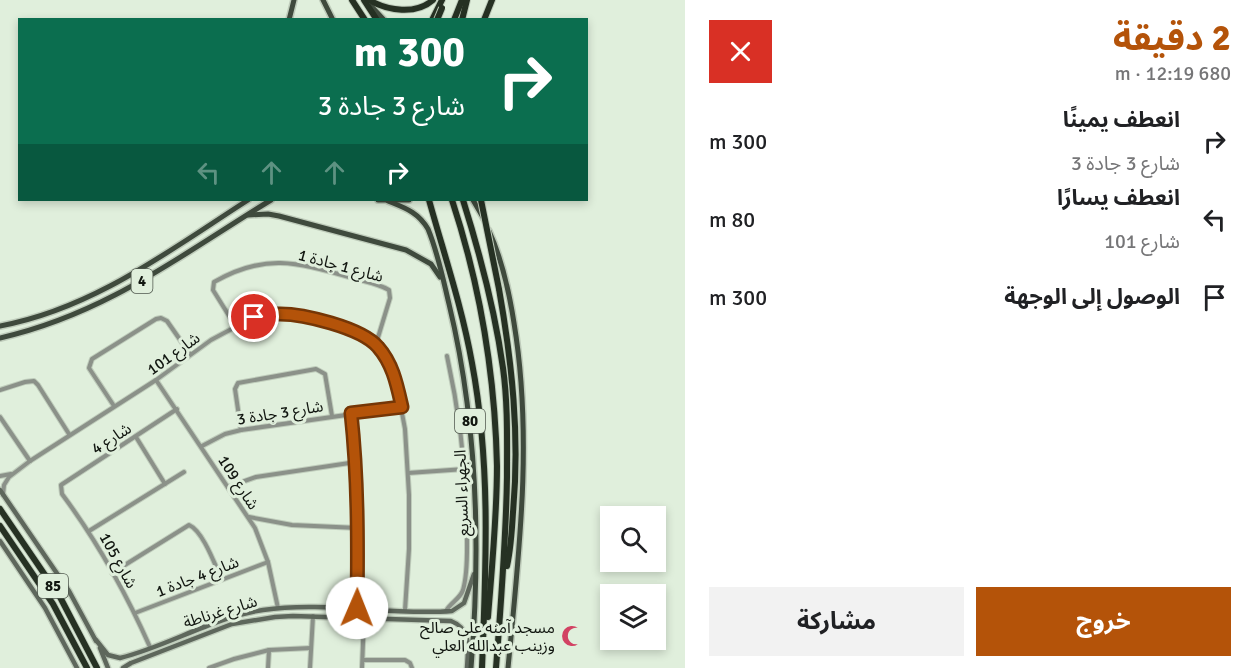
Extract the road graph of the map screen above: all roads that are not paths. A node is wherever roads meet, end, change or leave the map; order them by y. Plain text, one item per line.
1 (294, 0) edge
2 (323, 0) edge
3 (352, 0) edge
4 (367, 0) edge
5 (433, 0) edge
6 (444, 0) edge
7 (462, 0) edge
8 (467, 0) edge
9 (492, 0) edge
10 (440, 8) junction
11 (290, 18) edge
12 (332, 18) edge
13 (364, 18) edge
14 (376, 18) edge
15 (382, 18) edge
16 (433, 18) edge
17 (438, 18) edge
18 (441, 18) edge
19 (456, 18) edge
20 (457, 18) edge
21 (485, 18) edge
22 (238, 201) edge
23 (246, 201) edge
24 (267, 201) edge
25 (388, 201) edge
26 (429, 201) edge
27 (452, 201) edge
28 (462, 201) edge
29 (474, 201) edge
30 (481, 201) edge
31 (233, 209) junction
32 (247, 215) junction
33 (446, 288) junction
34 (0, 326) edge
35 (236, 327) junction
36 (0, 338) edge
37 (376, 344) junction
38 (190, 354) junction
39 (447, 356) dead end
40 (156, 380) junction
41 (0, 390) edge
42 (114, 406) junction
43 (402, 407) junction
44 (177, 410) junction
45 (351, 413) junction
46 (332, 416) junction
47 (0, 417) edge
48 (241, 430) junction
49 (69, 434) junction
50 (136, 437) junction
51 (202, 446) junction
52 (30, 461) junction
53 (356, 462) junction
54 (465, 469) junction
55 (184, 472) dead end
56 (14, 473) junction
57 (408, 473) junction
58 (0, 476) edge
59 (165, 484) junction
60 (228, 487) junction
61 (60, 488) joint
62 (2, 492) edge
63 (0, 509) edge
64 (248, 517) junction
65 (0, 526) edge
66 (358, 528) junction
67 (89, 531) junction
68 (0, 541) edge
69 (268, 562) junction
70 (477, 566) junction
71 (112, 573) junction
72 (221, 579) junction
73 (503, 581) junction
74 (278, 608) junction
75 (357, 608) junction
76 (405, 610) junction
77 (446, 611) junction
78 (252, 612) junction
79 (135, 613) junction
80 (239, 614) junction
81 (313, 616) junction
82 (364, 618) junction
83 (252, 620) junction
84 (445, 620) junction
85 (241, 622) junction
86 (96, 640) junction
87 (150, 647) junction
88 (311, 648) junction
89 (269, 650) junction
90 (123, 657) junction
91 (363, 660) junction
92 (126, 666) edge
93 (77, 668) edge
94 (87, 668) edge
95 (97, 668) edge
96 (108, 668) edge
97 (209, 668) edge
98 (268, 668) edge
99 (310, 668) edge
100 (362, 668) edge
101 (412, 668) edge
102 (469, 668) edge
103 (483, 668) edge
104 (496, 668) edge
105 (508, 668) edge

1 - 11 main road
2 - 12 main road
3 - 13 highway
4 - 5 highway
4 - 14 highway
4 - 15 main road
6 - 10 highway
7 - 19 highway
8 - 20 highway
9 - 21 highway
10 - 16 highway
10 - 17 highway, bridge
10 - 18 highway
22 - 31 main road
23 - 31 main road, 4
24 - 32 main road, 4
25 - 33 main road, الجهراء السريع / 80
26 - 103 highway
27 - 103 highway, الجهراء السريع / 80
28 - 73 highway, 80
29 - 105 main road
30 - 73 highway, bridge
31 - 34 main road, 4
32 - 33 main road
32 - 36 main road, 4
33 - 70 main road, الجهراء السريع / 80
35 - 37 street, شارع 101
35 - 37 street, شارع 1 جادة 1
35 - 38 street, شارع 101
37 - 43 street
38 - 40 street, شارع 101
38 - 42 street
39 - 54 street
40 - 42 street, شارع 101
40 - 44 street, شارع 109
41 - 49 street
42 - 49 street, شارع 101
43 - 45 street, شارع 3 جادة 3
43 - 57 street
44 - 50 street, شارع 4
44 - 51 street, شارع 109
45 - 46 street, شارع 3 جادة 3
45 - 53 street
46 - 48 street, شارع 3 جادة 3
46 - 48 street
47 - 52 street
48 - 51 street, شارع 3 جادة 3
49 - 52 street, شارع 101
50 - 59 street
50 - 61 street, شارع 4
51 - 60 street, شارع 109
52 - 56 street, شارع 101
53 - 60 street
53 - 66 street
54 - 57 street
54 - 77 street
55 - 59 street
56 - 58 street, شارع 101
56 - 62 street, شارع 101
57 - 76 street
59 - 67 street
60 - 64 street, شارع 109
61 - 67 street, شارع 105
62 - 86 street
63 - 95 highway, 85
64 - 66 street
64 - 69 street, شارع 109
65 - 94 highway, 85
66 - 75 street
67 - 71 street, شارع 105
68 - 93 street
69 - 72 street, شارع 4 جادة 1
69 - 74 street, شارع 109
70 - 77 street
70 - 102 main road, الجهراء السريع / 80
71 - 72 street
71 - 79 street, شارع 105
72 - 79 street, شارع 4 جادة 1
73 - 104 highway, 80
74 - 75 street, شارع غرناطة
74 - 78 street, شارع غرناطة
75 - 76 street, شارع غرناطة
76 - 77 street, شارع غرناطة
77 - 84 street
78 - 80 street, شارع غرناطة
78 - 83 street
79 - 87 street, شارع 105
80 - 85 street
80 - 87 street, شارع غرناطة
81 - 82 street, شارع غرناطة
81 - 83 street, شارع غرناطة
81 - 88 street
82 - 84 street, شارع غرناطة
82 - 91 street
83 - 85 street, شارع غرناطة
84 - 102 street
85 - 92 street, شارع غرناطة
86 - 90 street
86 - 96 street
87 - 90 street, شارع غرناطة
88 - 89 street
88 - 99 street
89 - 97 street
89 - 98 street
90 - 92 street
91 - 100 street
91 - 101 street

